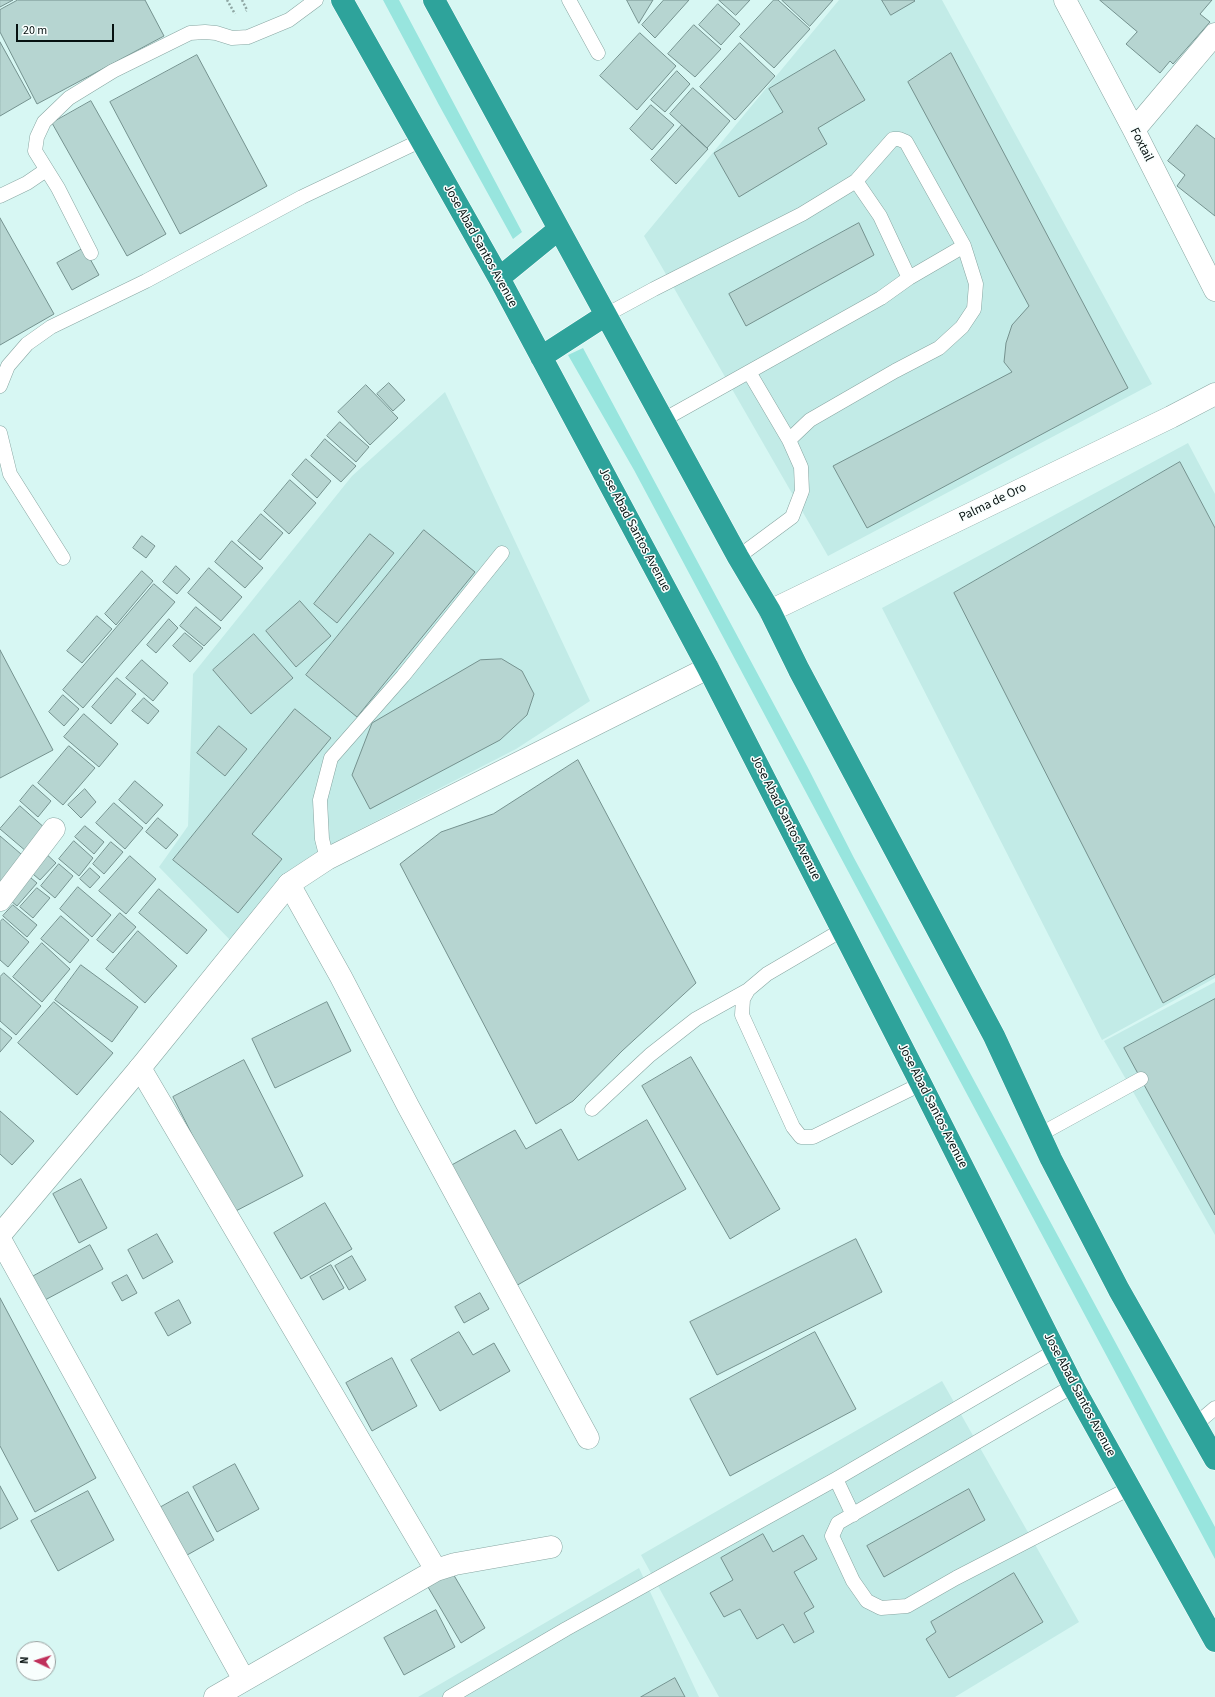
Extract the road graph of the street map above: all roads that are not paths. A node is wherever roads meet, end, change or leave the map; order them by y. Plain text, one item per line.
1 (316, 0) edge
2 (342, 0) edge
3 (434, 0) edge
4 (569, 0) edge
5 (1066, 0) edge
6 (1215, 34) edge
7 (598, 53) dead end
8 (1134, 130) junction
9 (422, 140) junction
10 (46, 170) junction
11 (856, 181) junction
12 (0, 196) edge
13 (559, 229) junction
14 (964, 246) junction
15 (91, 253) dead end
16 (499, 278) junction
17 (909, 278) junction
18 (1215, 290) edge
19 (606, 315) junction
20 (541, 357) junction
21 (749, 372) junction
22 (0, 386) edge
23 (1215, 394) edge
24 (663, 420) junction
25 (0, 433) edge
26 (789, 440) junction
27 (502, 553) dead end
28 (738, 557) junction
29 (63, 558) dead end
30 (770, 611) junction
31 (708, 668) junction
32 (54, 829) dead end
33 (327, 860) junction
34 (289, 884) junction
35 (0, 900) edge
36 (842, 930) junction
37 (748, 990) junction
38 (140, 1068) junction
39 (1141, 1079) dead end
40 (921, 1084) junction
41 (592, 1109) dead end
42 (1039, 1135) junction
43 (0, 1235) edge
44 (0, 1239) edge
45 (1055, 1351) junction
46 (1073, 1386) junction
47 (1215, 1408) edge
48 (1195, 1425) junction
49 (588, 1438) dead end
50 (1215, 1459) edge
51 (836, 1480) junction
52 (1130, 1488) junction
53 (853, 1515) junction
54 (551, 1547) dead end
55 (436, 1570) junction
56 (1215, 1642) edge
57 (244, 1680) junction
58 (215, 1697) edge
59 (450, 1697) edge

1 - 10 lane
2 - 9 highway, Jose Abad Santos Avenue
3 - 13 highway
4 - 7 lane
5 - 8 street, Foxtail
6 - 8 street
8 - 18 street, Foxtail
9 - 16 highway, Jose Abad Santos Avenue
9 - 22 lane
10 - 12 lane
10 - 15 lane
11 - 14 lane
11 - 17 lane
11 - 19 lane
13 - 16 highway
13 - 19 highway
14 - 17 lane
14 - 26 lane
16 - 20 highway, Jose Abad Santos Avenue
17 - 21 lane
19 - 20 highway
19 - 24 highway
20 - 31 highway, Jose Abad Santos Avenue
21 - 24 lane
21 - 26 lane
23 - 30 street, Palma de Oro
24 - 28 highway
25 - 29 lane
26 - 28 lane
27 - 33 lane
28 - 30 highway
30 - 42 highway
31 - 33 street
31 - 36 highway, Jose Abad Santos Avenue
32 - 35 street
33 - 34 street
34 - 38 street
34 - 49 street
36 - 37 lane
36 - 40 highway, Jose Abad Santos Avenue
37 - 40 lane
37 - 41 lane
38 - 43 street
38 - 55 street
39 - 42 lane
40 - 45 highway, Jose Abad Santos Avenue
42 - 48 highway
44 - 57 street
45 - 46 highway, Jose Abad Santos Avenue
45 - 51 lane
46 - 52 highway, Jose Abad Santos Avenue
46 - 53 lane
47 - 48 lane
48 - 50 highway
51 - 53 lane
51 - 59 lane
52 - 53 lane
52 - 56 highway, Jose Abad Santos Avenue
54 - 55 street
55 - 57 street
57 - 58 street

